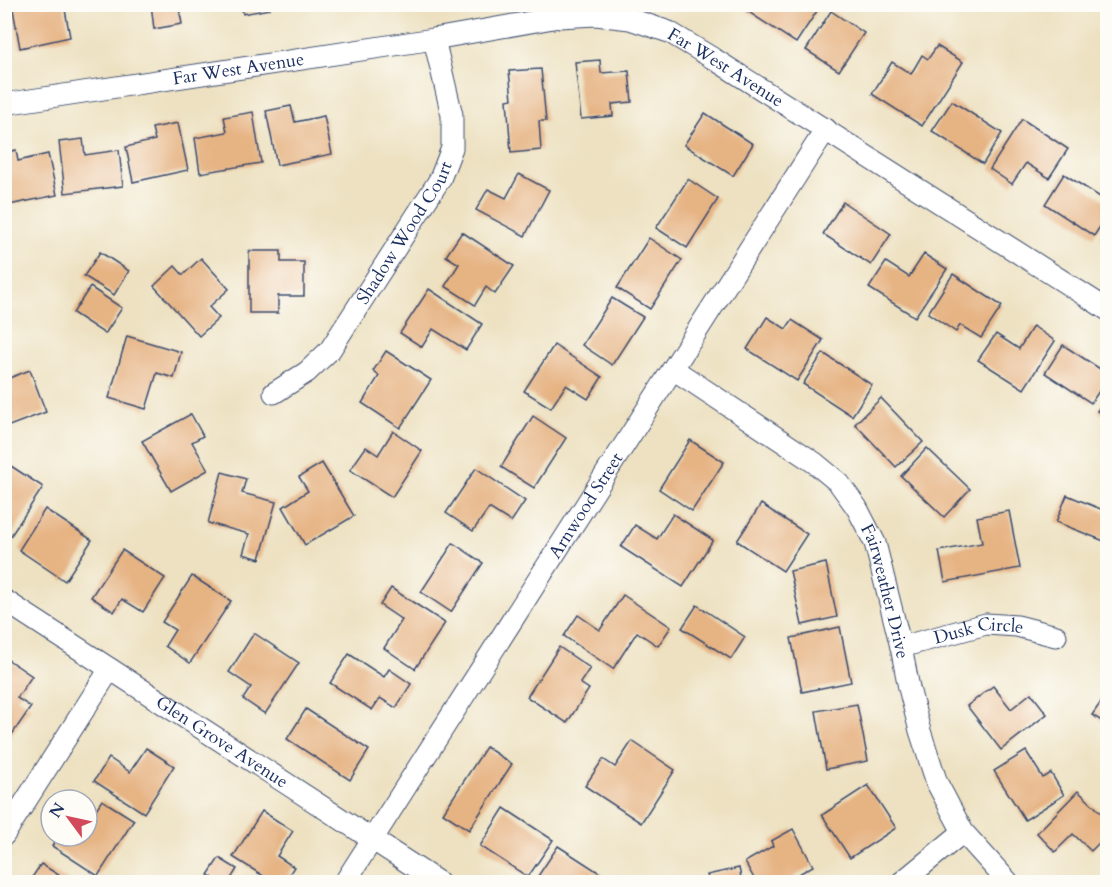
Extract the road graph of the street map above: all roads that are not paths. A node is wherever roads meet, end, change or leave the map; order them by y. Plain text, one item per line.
1 (434, 39) junction
2 (4, 104) edge
3 (826, 129) junction
4 (1107, 310) edge
5 (673, 369) junction
6 (274, 393) dead end
7 (4, 600) edge
8 (1056, 636) dead end
9 (901, 647) junction
10 (110, 669) junction
11 (963, 832) junction
12 (4, 835) edge
13 (373, 840) junction
14 (345, 882) edge
15 (438, 882) edge
16 (902, 882) edge
17 (1008, 882) edge

1 - 2 street, Far West Avenue
1 - 3 street, Far West Avenue
1 - 6 street, Shadow Wood Court
3 - 4 street, Far West Avenue
3 - 5 street, Arnwood Street
5 - 9 street, Fairweather Drive
5 - 13 street, Arnwood Street
7 - 10 street, Glen Grove Avenue
8 - 9 street, Dusk Circle
9 - 11 street, Fairweather Drive
10 - 12 street
10 - 13 street, Glen Grove Avenue
11 - 16 street
11 - 17 street, Fairweather Drive
13 - 14 street, Arnwood Street
13 - 15 street, Glen Grove Avenue

